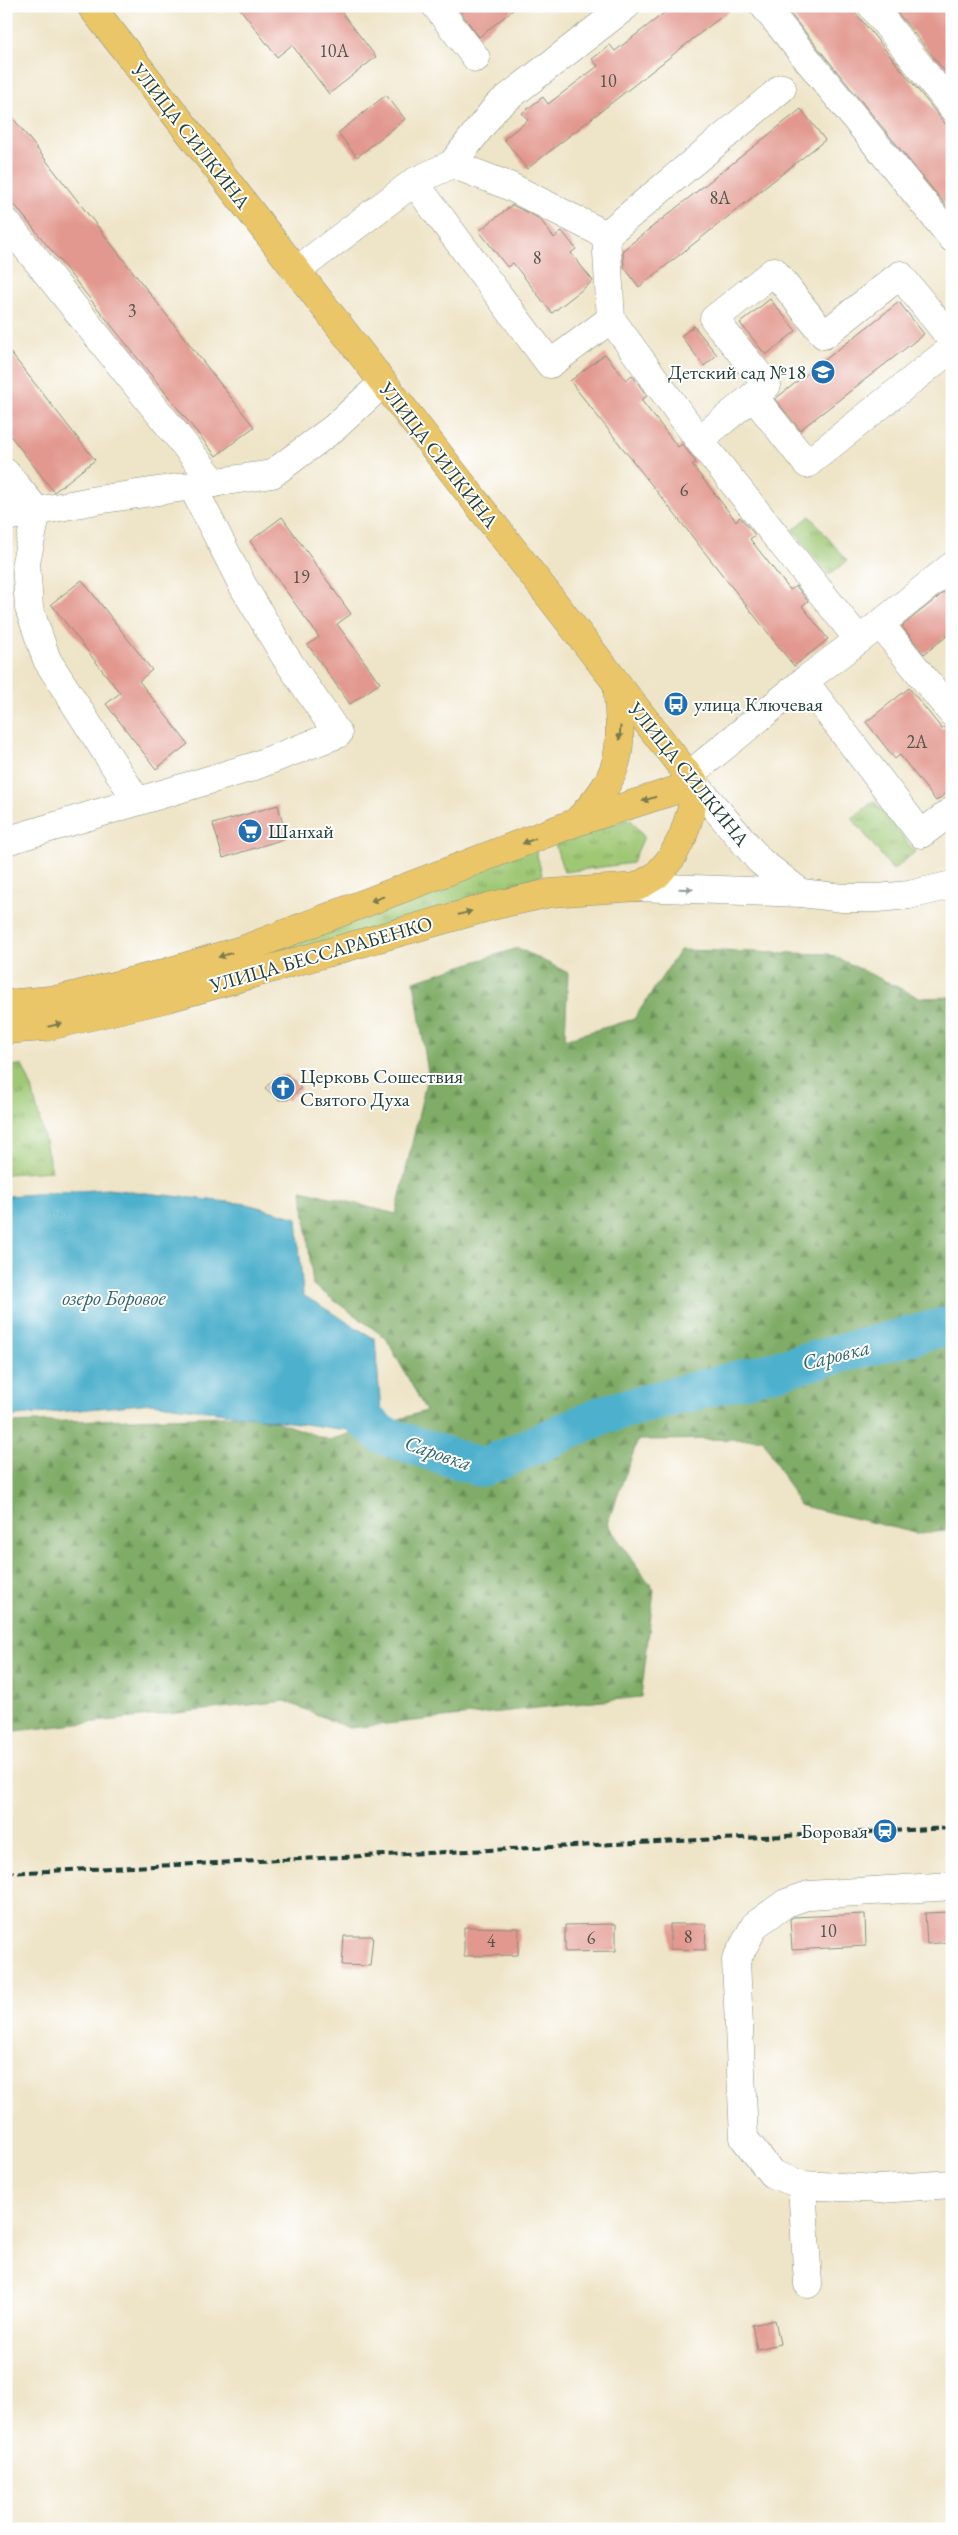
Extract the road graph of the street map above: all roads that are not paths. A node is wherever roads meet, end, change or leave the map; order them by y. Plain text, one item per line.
1 (91, 6) edge
2 (436, 6) edge
3 (626, 6) edge
4 (764, 6) edge
5 (872, 6) edge
6 (476, 58) dead end
7 (782, 88) dead end
8 (952, 107) edge
9 (452, 164) junction
10 (414, 182) junction
11 (6, 222) edge
12 (606, 235) junction
13 (952, 238) edge
14 (296, 271) junction
15 (610, 319) junction
16 (952, 340) edge
17 (952, 348) edge
18 (383, 383) junction
19 (753, 396) junction
20 (700, 440) junction
21 (6, 473) edge
22 (204, 484) junction
23 (37, 511) junction
24 (6, 517) edge
25 (952, 566) edge
26 (870, 632) junction
27 (804, 681) junction
28 (617, 684) junction
29 (952, 713) edge
30 (692, 780) junction
31 (137, 801) junction
32 (952, 811) edge
33 (574, 823) junction
34 (6, 841) edge
35 (952, 885) edge
36 (637, 887) junction
37 (801, 893) junction
38 (6, 1004) edge
39 (6, 1030) edge
40 (952, 1886) edge
41 (952, 2184) edge
42 (802, 2185) junction
43 (808, 2284) dead end

1 - 14 main road, УЛИЦА СИЛКИНА
2 - 6 street
3 - 9 street
4 - 13 street
5 - 8 street
7 - 12 street
9 - 10 street
9 - 12 street
10 - 14 street
10 - 15 street
11 - 22 street
12 - 15 street
14 - 18 main road, УЛИЦА СИЛКИНА
15 - 20 street
16 - 19 street
17 - 19 street
18 - 22 street
18 - 28 main road, УЛИЦА СИЛКИНА
19 - 20 street
20 - 26 street
21 - 23 street
22 - 23 street
22 - 31 street
23 - 24 street
23 - 31 street
25 - 26 street
26 - 27 street
26 - 29 street
27 - 30 street
27 - 32 street
28 - 30 main road, УЛИЦА СИЛКИНА
28 -> 33 main road, УЛИЦА БЕССАРАБЕНКО
30 -> 33 main road, УЛИЦА БЕССАРАБЕНКО
30 - 36 main road, УЛИЦА БЕССАРАБЕНКО
30 - 37 street, УЛИЦА СИЛКИНА
31 - 34 street
33 -> 38 main road, УЛИЦА БЕССАРАБЕНКО
35 - 37 street, УЛИЦА БЕССАРАБЕНКО
36 -> 37 street, УЛИЦА БЕССАРАБЕНКО
39 -> 36 main road, УЛИЦА БЕССАРАБЕНКО
40 - 42 street
41 - 42 street
42 - 43 street

